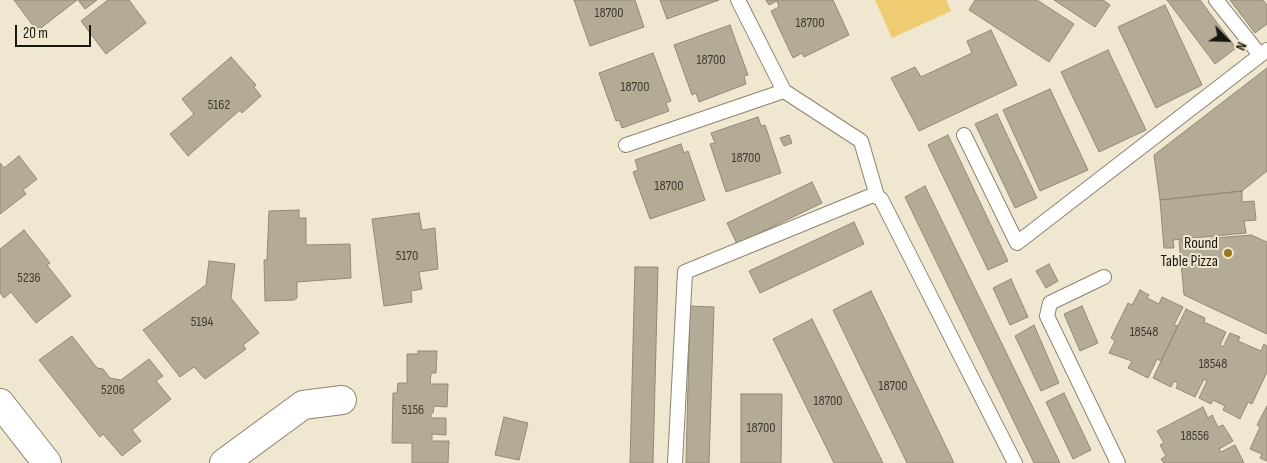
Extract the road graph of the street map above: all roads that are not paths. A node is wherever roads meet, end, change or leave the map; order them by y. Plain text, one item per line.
1 (738, 0) edge
2 (1216, 0) edge
3 (1264, 52) edge
4 (784, 92) junction
5 (964, 135) dead end
6 (626, 144) dead end
7 (877, 196) junction
8 (1104, 277) dead end
9 (342, 400) dead end
10 (0, 403) edge
11 (47, 463) edge
12 (224, 463) edge
13 (675, 463) edge
14 (1015, 463) edge
15 (1118, 463) edge

1 - 4 lane
2 - 3 lane
3 - 5 lane
4 - 6 lane
4 - 7 lane
7 - 13 lane
7 - 14 lane
8 - 15 lane
9 - 12 street
10 - 11 street

